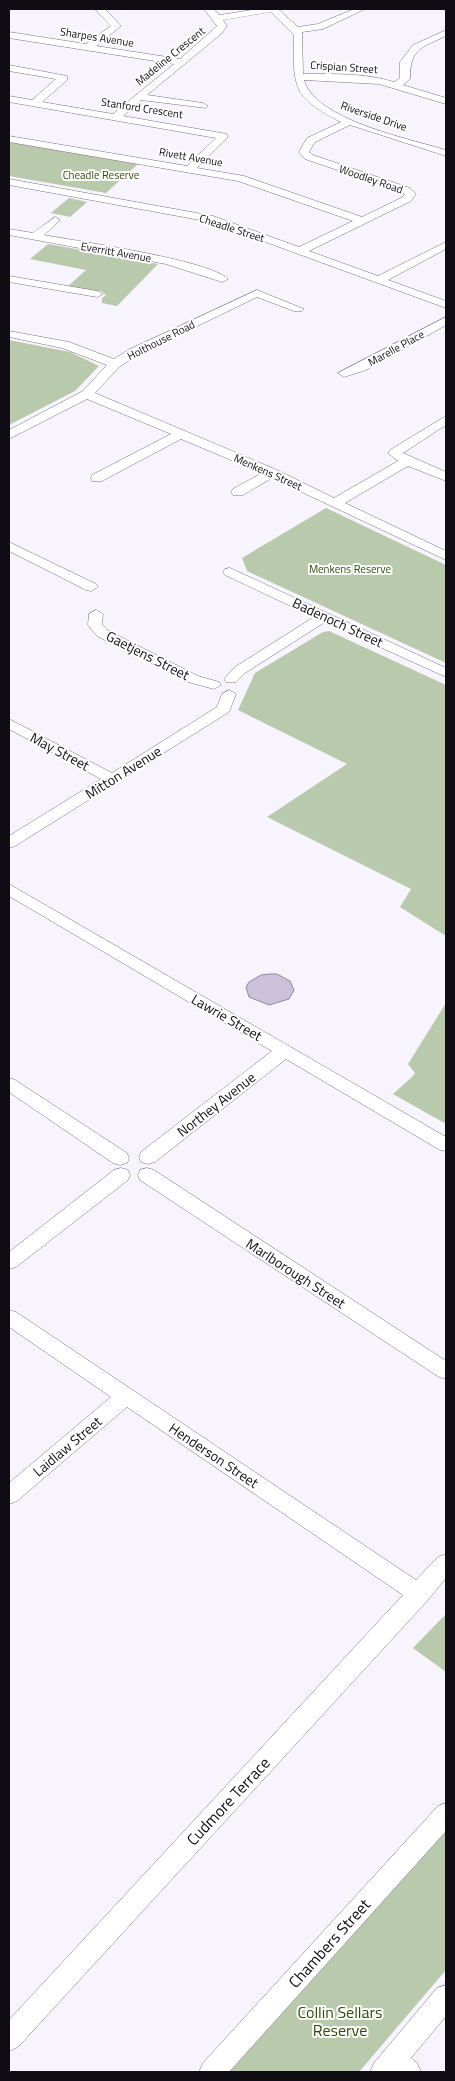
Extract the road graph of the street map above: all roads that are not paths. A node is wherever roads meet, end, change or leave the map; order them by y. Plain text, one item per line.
1 (100, 9) edge
2 (208, 9) edge
3 (273, 9) edge
4 (361, 9) edge
5 (218, 18) junction
6 (296, 30) junction
7 (446, 32) edge
8 (9, 35) edge
9 (88, 47) junction
10 (182, 62) junction
11 (9, 68) edge
12 (298, 77) junction
13 (395, 86) junction
14 (139, 98) junction
15 (9, 99) edge
16 (446, 101) edge
17 (34, 103) junction
18 (204, 106) dead end
19 (115, 117) junction
20 (349, 122) junction
21 (9, 139) edge
22 (446, 153) edge
23 (190, 169) junction
24 (9, 182) edge
25 (55, 220) dead end
26 (362, 221) junction
27 (9, 232) edge
28 (35, 237) junction
29 (446, 245) edge
30 (300, 251) junction
31 (9, 279) edge
32 (222, 279) dead end
33 (379, 280) junction
34 (97, 294) dead end
35 (446, 305) edge
36 (298, 309) dead end
37 (446, 320) edge
38 (9, 334) edge
39 (115, 364) junction
40 (344, 373) dead end
41 (87, 394) junction
42 (446, 420) edge
43 (181, 434) junction
44 (9, 435) edge
45 (407, 461) junction
46 (272, 473) junction
47 (446, 477) edge
48 (97, 478) dead end
49 (238, 492) dead end
50 (336, 502) junction
51 (9, 546) edge
52 (446, 556) edge
53 (230, 572) dead end
54 (91, 587) dead end
55 (96, 614) dead end
56 (326, 616) junction
57 (446, 672) edge
58 (230, 686) junction
59 (9, 723) edge
60 (112, 779) junction
61 (9, 843) edge
62 (9, 889) edge
63 (284, 1051) junction
64 (9, 1084) edge
65 (446, 1145) edge
66 (147, 1166) junction
67 (121, 1167) junction
68 (9, 1262) edge
69 (9, 1317) edge
70 (446, 1371) edge
71 (126, 1396) junction
72 (9, 1495) edge
73 (446, 1563) edge
74 (418, 1594) junction
75 (446, 1814) edge
76 (446, 1997) edge
77 (9, 2038) edge
78 (394, 2068) edge
79 (212, 2072) edge

1 - 9 street
2 - 5 street, Madeline Crescent
3 - 5 street
3 - 6 street
4 - 6 street
5 - 10 street, Madeline Crescent
6 - 12 street
7 - 13 street
8 - 9 street, Sharpes Avenue
9 - 10 street, Sharpes Avenue
10 - 14 street, Madeline Crescent
11 - 17 street
12 - 13 street, Crispian Street
12 - 20 street, Riverside Drive
13 - 16 street, Crispian Street
14 - 18 street
14 - 19 street, Madeline Crescent
15 - 17 street, Stanford Crescent
17 - 19 street, Stanford Crescent
19 - 23 street, Stanford Crescent
20 - 22 street, Riverside Drive
20 - 26 street, Woodley Road
21 - 23 street, Rivett Avenue
23 - 26 street, Rivett Avenue
24 - 30 street, Cheadle Street
25 - 28 street
26 - 30 street, Woodley Road
27 - 28 street, Everritt Avenue
28 - 32 street, Everritt Avenue
29 - 33 street
30 - 33 street, Cheadle Street
31 - 34 street
33 - 35 street, Cheadle Street
36 - 39 street, Holthouse Road
37 - 40 street, Marelle Place
38 - 39 street
39 - 41 street, Holthouse Road
41 - 43 street, Menkens Street
41 - 44 street, Holthouse Road
42 - 45 street
43 - 46 street, Menkens Street
43 - 48 street
45 - 47 street
45 - 50 street
46 - 49 street
46 - 50 street, Menkens Street
50 - 52 street, Menkens Street
51 - 54 street
53 - 56 street, Badenoch Street
55 - 58 street, Gaetjens Street
56 - 57 street, Badenoch Street
56 - 58 street, Mitton Avenue
58 - 60 street, Mitton Avenue
59 - 60 street, May Street
60 - 61 street, Mitton Avenue
62 - 63 street, Lawrie Street
63 - 65 street, Lawrie Street
63 - 66 street, Northey Avenue
64 - 67 street
66 - 67 street
66 - 70 street, Marlborough Street
67 - 68 street
69 - 71 street, Henderson Street
71 - 72 street, Laidlaw Street
71 - 74 street, Henderson Street
73 - 74 street, Cudmore Terrace
74 - 77 street, Cudmore Terrace
75 - 79 street, Chambers Street
76 - 78 street

